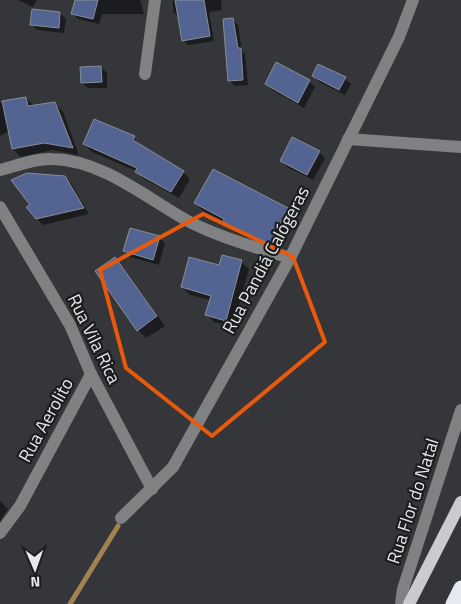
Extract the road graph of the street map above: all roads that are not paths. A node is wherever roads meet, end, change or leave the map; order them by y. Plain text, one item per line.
1 (155, 0) edge
2 (413, 0) edge
3 (145, 74) dead end
4 (348, 140) junction
5 (461, 148) edge
6 (0, 170) edge
7 (0, 207) edge
8 (290, 258) junction
9 (91, 374) junction
10 (461, 410) edge
11 (152, 489) junction
12 (461, 502) edge
13 (121, 518) dead end
14 (0, 533) edge
15 (461, 588) edge
16 (401, 604) edge
17 (409, 604) edge
18 (453, 604) edge

1 - 3 street
2 - 4 street, Rua Pandiá Calógeras
4 - 5 street
4 - 8 street, Rua Pandiá Calógeras
6 - 8 street
7 - 9 street, Rua Vila Rica
8 - 11 street, Rua Pandiá Calógeras
9 - 11 street, Rua Vila Rica
9 - 14 street, Rua Aerolito
10 - 16 street, Rua Flor do Natal
11 - 13 street, Rua Pandiá Calógeras
12 - 17 main road
15 - 18 highway

